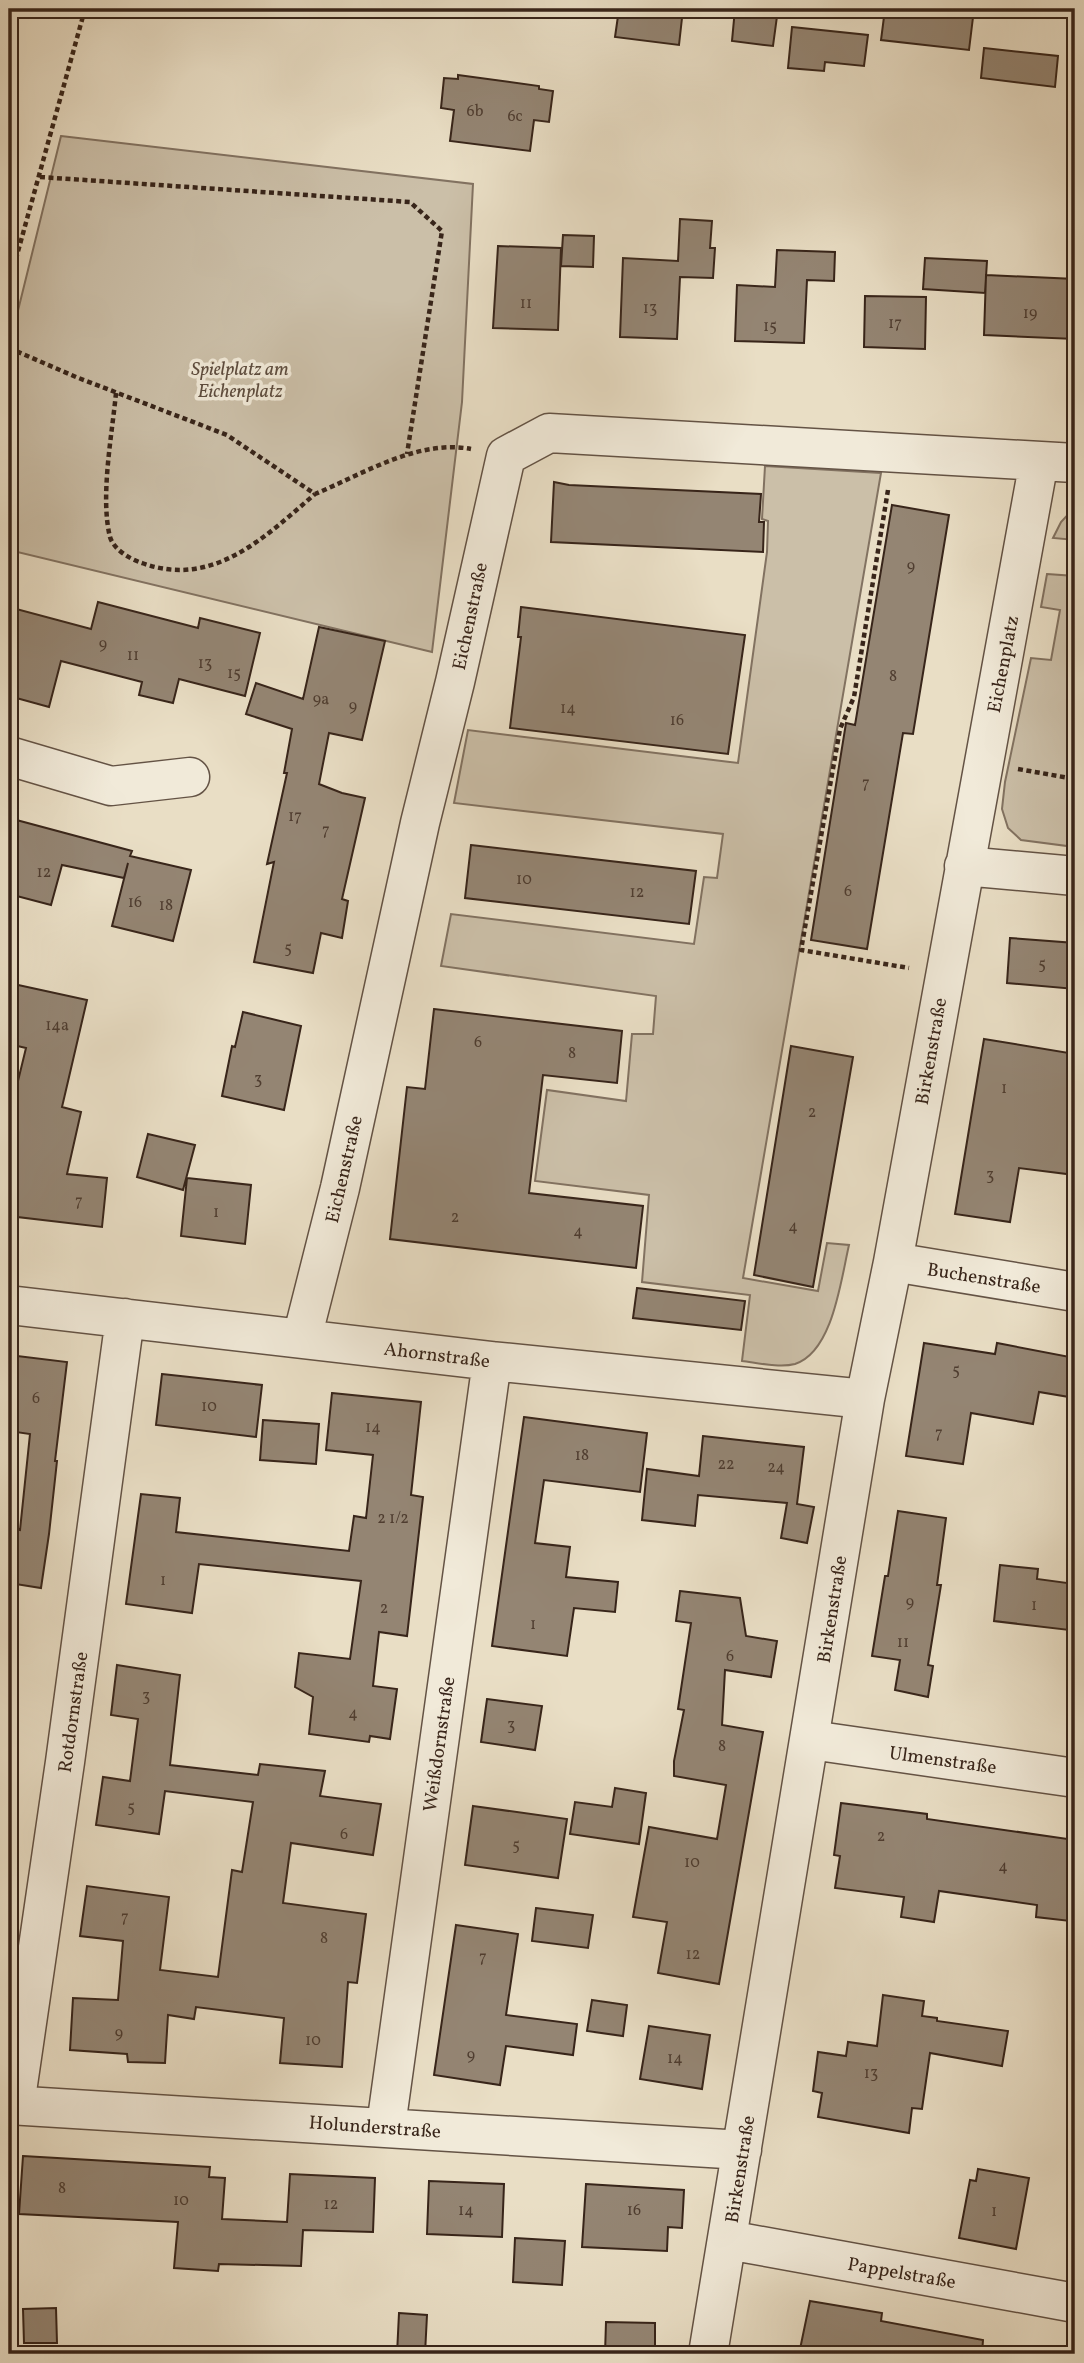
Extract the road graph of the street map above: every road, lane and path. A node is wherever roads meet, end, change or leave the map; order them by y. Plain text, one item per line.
1 (85, 9) edge
2 (40, 177) junction
3 (9, 284) edge
4 (9, 348) edge
5 (116, 393) junction
6 (407, 454) junction
7 (895, 454) junction
8 (506, 456) junction
9 (1057, 462) edge
10 (315, 494) junction
11 (9, 756) edge
12 (983, 762) junction
13 (190, 777) dead end
14 (1075, 779) edge
15 (964, 866) junction
16 (1075, 876) edge
17 (944, 974) junction
18 (892, 1262) junction
19 (1075, 1292) edge
20 (9, 1305) edge
21 (125, 1318) junction
22 (302, 1338) junction
23 (492, 1361) junction
24 (865, 1399) junction
25 (811, 1740) junction
26 (1075, 1778) edge
27 (12, 2105) edge
28 (386, 2126) junction
29 (742, 2150) junction
30 (728, 2240) junction
31 (1075, 2303) edge
32 (708, 2354) edge

1 - 2 path
2 - 3 path
2 - 6 path
4 - 5 path
5 - 10 path
5 - 10 path
6 - 8 path
6 - 10 path
7 - 8 street
7 - 9 street
7 - 17 path
8 - 22 street, Eichenstraße
9 - 12 street, Eichenplatz
11 - 13 street
12 - 14 path
12 - 15 street, Eichenplatz
15 - 16 street
15 - 17 street, Birkenstraße
17 - 18 street, Birkenstraße
18 - 19 street, Buchenstraße
18 - 24 street, Birkenstraße
20 - 21 street, Ahornstraße
21 - 22 street, Ahornstraße
21 - 27 street, Rotdornstraße
22 - 23 street, Ahornstraße
23 - 24 street, Ahornstraße
23 - 28 street, Weißdornstraße
24 - 25 street, Birkenstraße
25 - 26 street, Ulmenstraße
25 - 29 street, Birkenstraße
27 - 28 street, Holunderstraße
28 - 29 street, Holunderstraße
29 - 30 street, Birkenstraße
30 - 31 street, Pappelstraße
30 - 32 street, Birkenstraße

